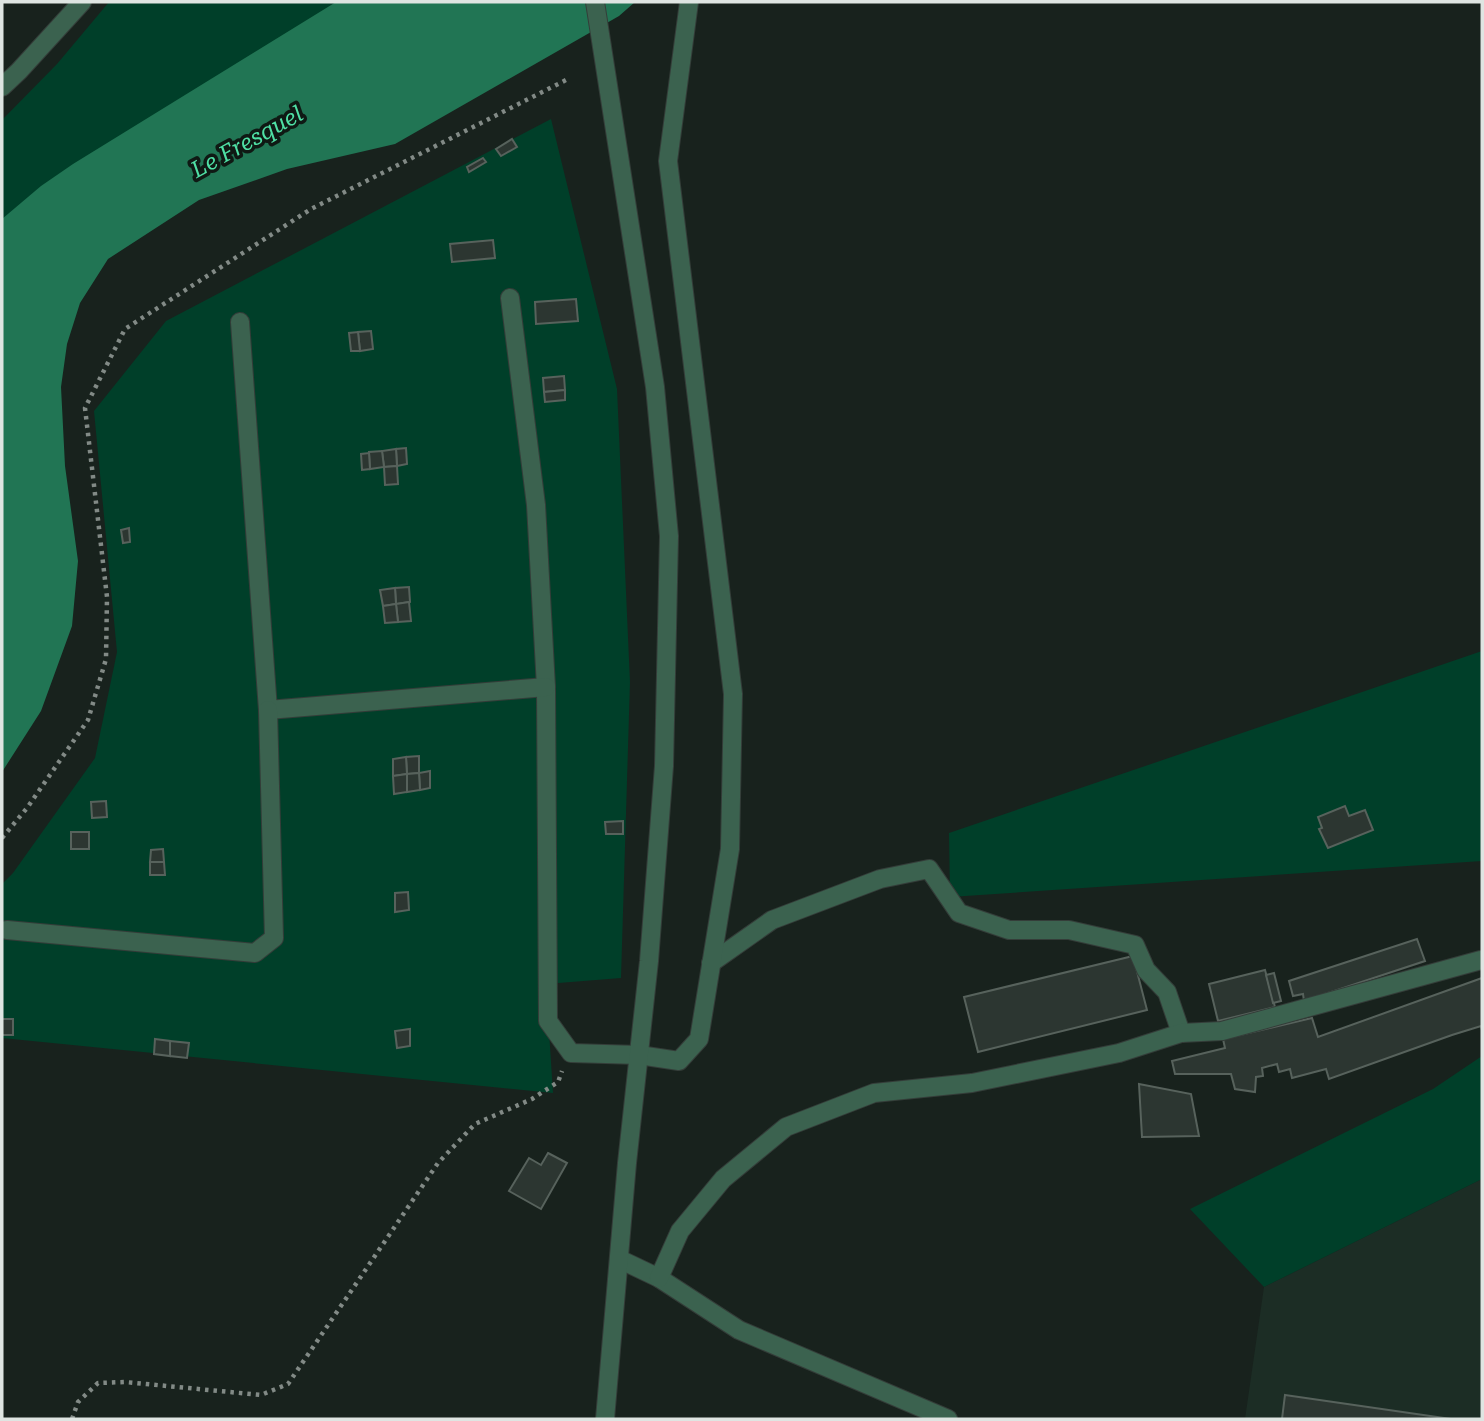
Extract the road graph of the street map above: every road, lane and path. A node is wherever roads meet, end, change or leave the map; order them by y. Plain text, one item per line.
1 (82, 2) edge
2 (596, 2) edge
3 (690, 3) edge
4 (566, 80) dead end
5 (2, 87) edge
6 (510, 298) dead end
7 (240, 322) dead end
8 (546, 687) junction
9 (268, 710) junction
10 (2, 838) edge
11 (7, 930) dead end
12 (1481, 960) edge
13 (711, 963) junction
14 (1181, 1033) junction
15 (571, 1053) junction
16 (639, 1055) junction
17 (619, 1259) junction
18 (659, 1278) junction
19 (72, 1419) edge
20 (605, 1419) edge
21 (948, 1419) edge

1 - 5 street
2 - 16 street
3 - 13 street
4 - 10 path
6 - 8 street
7 - 9 street
8 - 9 street
8 - 15 street
9 - 11 street
12 - 14 street
13 - 14 street
13 - 16 street
14 - 18 street
15 - 16 street
15 - 19 path
16 - 17 street
17 - 18 street
17 - 20 street
18 - 21 street

